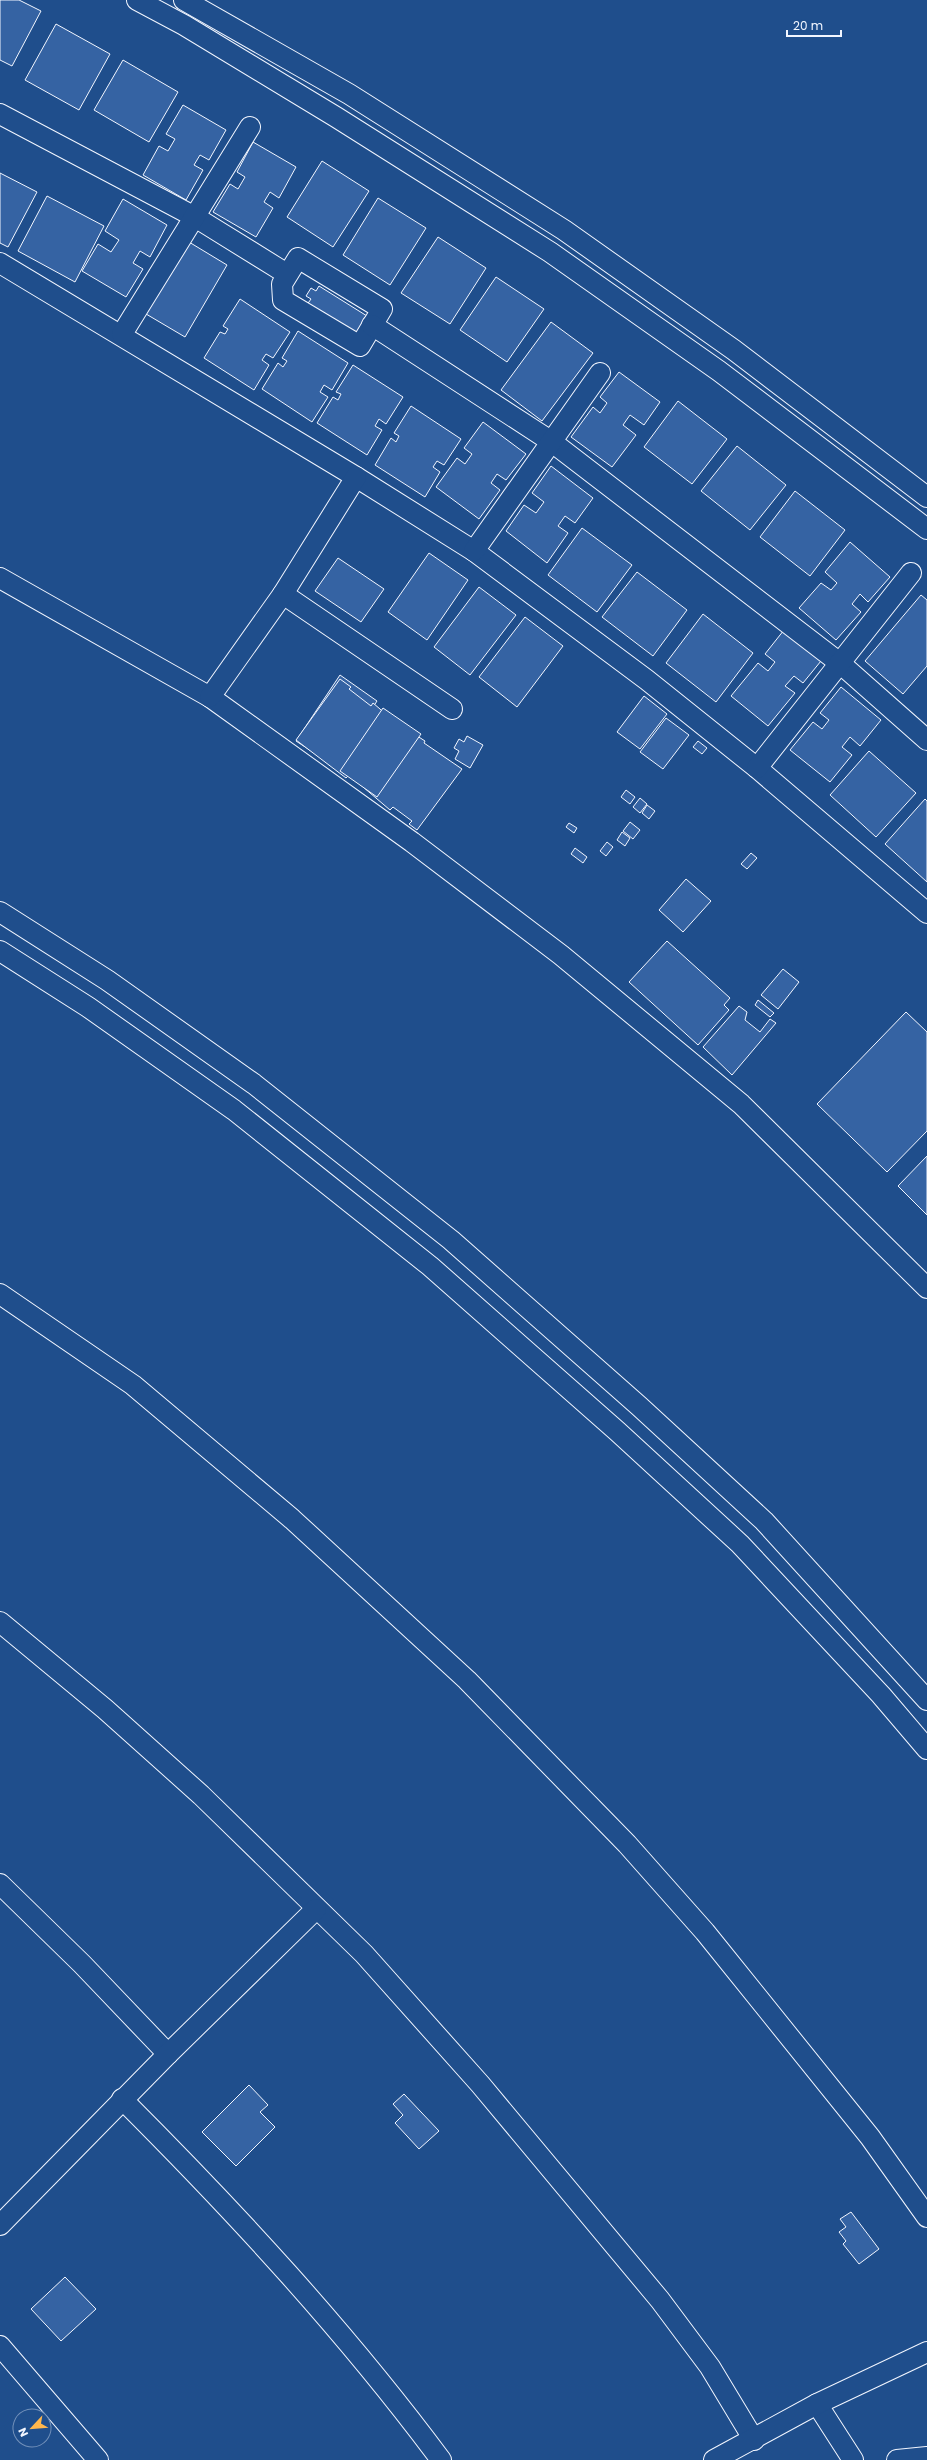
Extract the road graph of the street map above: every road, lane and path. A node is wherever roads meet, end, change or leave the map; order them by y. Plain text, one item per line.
1 (137, 0) edge
2 (184, 0) edge
3 (348, 94) junction
4 (0, 114) edge
5 (336, 117) junction
6 (250, 127) dead end
7 (195, 217) junction
8 (0, 263) edge
9 (287, 274) junction
10 (372, 325) junction
11 (122, 334) junction
12 (600, 373) dead end
13 (552, 442) junction
14 (356, 477) junction
15 (927, 497) edge
16 (927, 529) edge
17 (474, 551) junction
18 (911, 573) dead end
19 (0, 578) edge
20 (283, 594) junction
21 (841, 664) junction
22 (210, 697) junction
23 (452, 709) dead end
24 (927, 740) edge
25 (757, 768) junction
26 (0, 912) edge
27 (927, 914) edge
28 (0, 951) edge
29 (927, 1288) edge
30 (0, 1294) edge
31 (0, 1622) edge
32 (927, 1700) edge
33 (927, 1749) edge
34 (0, 1884) edge
35 (316, 1909) junction
36 (168, 2054) junction
37 (122, 2099) junction
38 (927, 2217) edge
39 (0, 2225) edge
40 (0, 2346) edge
41 (927, 2352) edge
42 (818, 2404) junction
43 (754, 2440) junction
44 (927, 2457) edge
45 (98, 2460) edge
46 (441, 2460) edge
47 (714, 2460) edge
48 (853, 2460) edge
49 (897, 2460) edge

1 - 5 street
2 - 3 street
3 - 5 street
3 - 15 street
4 - 7 street
5 - 16 street
6 - 7 street
7 - 9 street
7 - 11 street
8 - 11 street
9 - 10 street
9 - 10 street
10 - 13 street
11 - 14 street
12 - 13 street
13 - 17 street
13 - 21 street
14 - 17 street
14 - 20 street
17 - 25 street
18 - 21 street
19 - 22 street
20 - 22 street
20 - 23 street
21 - 24 street
21 - 25 street
22 - 29 street
25 - 27 street
26 - 32 street
28 - 33 street
30 - 38 street
31 - 35 street
34 - 36 street
35 - 36 street
35 - 43 street
36 - 37 street
37 - 39 street
37 - 46 street
40 - 45 street
41 - 42 street
42 - 43 street
42 - 48 street
43 - 47 street
44 - 49 street

